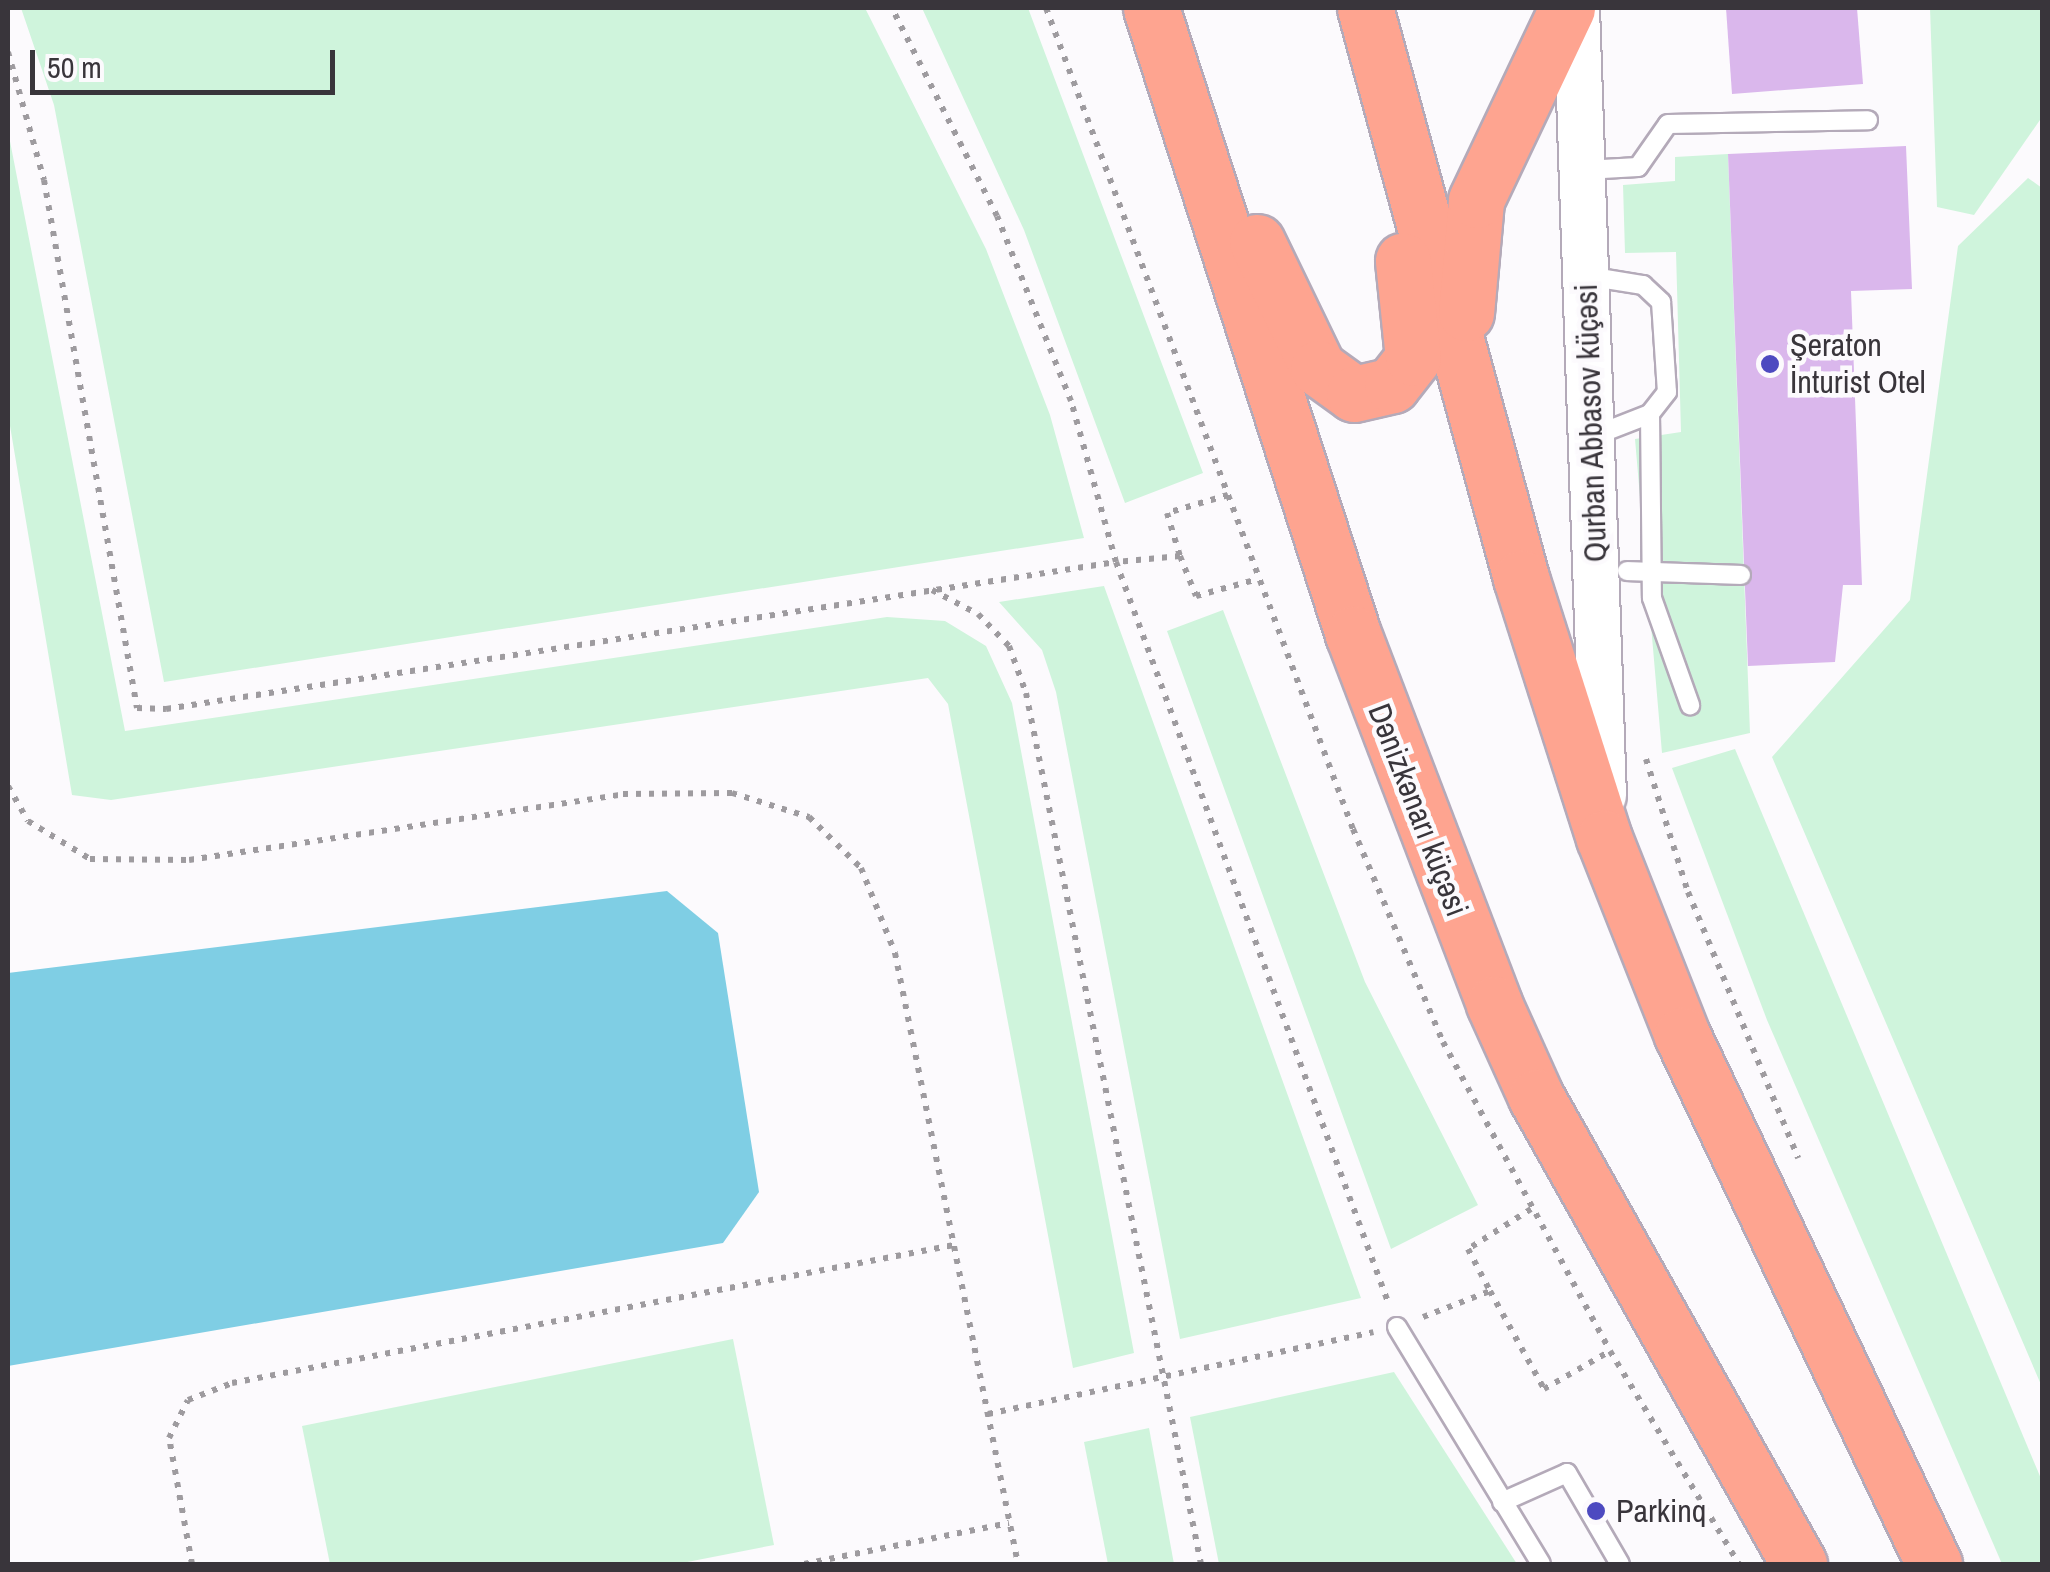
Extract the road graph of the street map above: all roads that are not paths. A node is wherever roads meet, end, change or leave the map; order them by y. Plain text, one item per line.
1 (1151, 8) edge
2 (1362, 8) edge
3 (1567, 8) edge
4 (1576, 8) edge
5 (1169, 59) junction
6 (1868, 120) dead end
7 (1585, 170) junction
8 (1586, 276) junction
9 (1474, 406) junction
10 (1650, 414) junction
11 (1591, 437) junction
12 (1648, 570) junction
13 (1627, 571) dead end
14 (1741, 575) dead end
15 (1690, 704) dead end
16 (1604, 838) junction
17 (1397, 1326) road end
18 (1502, 1502) junction
19 (1541, 1564) edge
20 (1620, 1564) edge
21 (1798, 1564) edge
22 (1934, 1564) edge

1 - 5 highway, Dənizkənarı küçəsi
2 - 5 highway
2 - 9 highway
3 - 9 highway
4 - 7 street, Qurban Abbasov küçəsi
5 - 21 highway, Dənizkənarı küçəsi
6 - 7 lane
7 - 8 street, Qurban Abbasov küçəsi
8 - 10 lane
8 - 11 street, Qurban Abbasov küçəsi
9 - 16 highway
10 - 11 lane
10 - 12 lane
11 - 16 street, Qurban Abbasov küçəsi
12 - 13 lane
12 - 14 lane
12 - 15 lane
16 - 22 highway
17 - 18 lane
18 - 19 lane
18 - 20 lane

